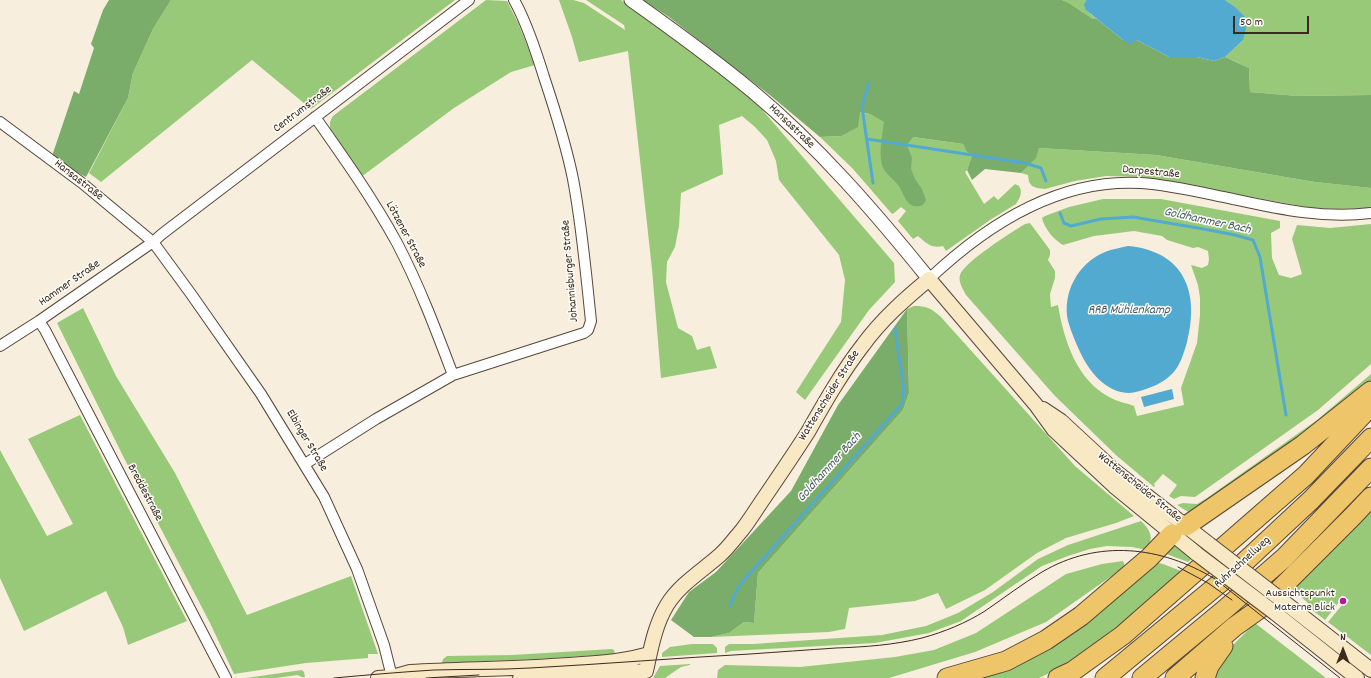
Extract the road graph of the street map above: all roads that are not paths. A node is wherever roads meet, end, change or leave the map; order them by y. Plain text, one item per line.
1 (469, 0) edge
2 (514, 0) edge
3 (631, 0) edge
4 (315, 117) junction
5 (0, 122) edge
6 (1371, 213) edge
7 (153, 242) junction
8 (929, 279) junction
9 (39, 321) junction
10 (0, 346) edge
11 (453, 375) junction
12 (1371, 391) edge
13 (1371, 406) edge
14 (1371, 438) edge
15 (305, 464) junction
16 (1371, 468) edge
17 (1371, 497) edge
18 (1179, 530) junction
19 (1268, 610) junction
20 (649, 654) junction
21 (1371, 670) edge
22 (644, 675) edge
23 (579, 677) edge
24 (226, 678) edge
25 (388, 678) edge
26 (520, 678) edge
27 (947, 678) edge
28 (1058, 678) edge
29 (1105, 678) edge
30 (1142, 678) edge
31 (1175, 678) edge
32 (1205, 678) edge
33 (1357, 678) edge

1 - 4 street, Centrumstraße
2 - 11 street, Johannisburger Straße
3 - 8 street, Hansastraße
4 - 7 street, Centrumstraße
4 - 11 street, Lötzener Straße
5 - 7 street, Hansastraße
6 - 8 street, Darpestraße
7 - 9 street, Hammer Straße
7 - 15 street, Elbinger Straße
8 - 18 main road, Wattenscheider Straße
8 - 20 main road, Wattenscheider Straße
9 - 10 street, Hammer Straße
9 - 24 street, Breddestraße
11 - 15 street, Johannisburger Straße
12 - 18 highway
13 - 28 highway
14 - 29 highway, Ruhrschnellweg
15 - 25 street, Elbinger Straße
16 - 30 highway, Ruhrschnellweg
17 - 19 highway
18 - 19 main road, Wattenscheider Straße, bridge
18 - 21 main road, Wattenscheider Straße, bridge
18 - 27 highway
19 - 31 highway
19 - 32 highway
19 - 33 main road, Wattenscheider Straße
20 - 22 main road, Wattenscheider Straße
20 - 25 main road
22 - 23 main road, Wattenscheider Straße
23 - 26 main road, Wattenscheider Straße

